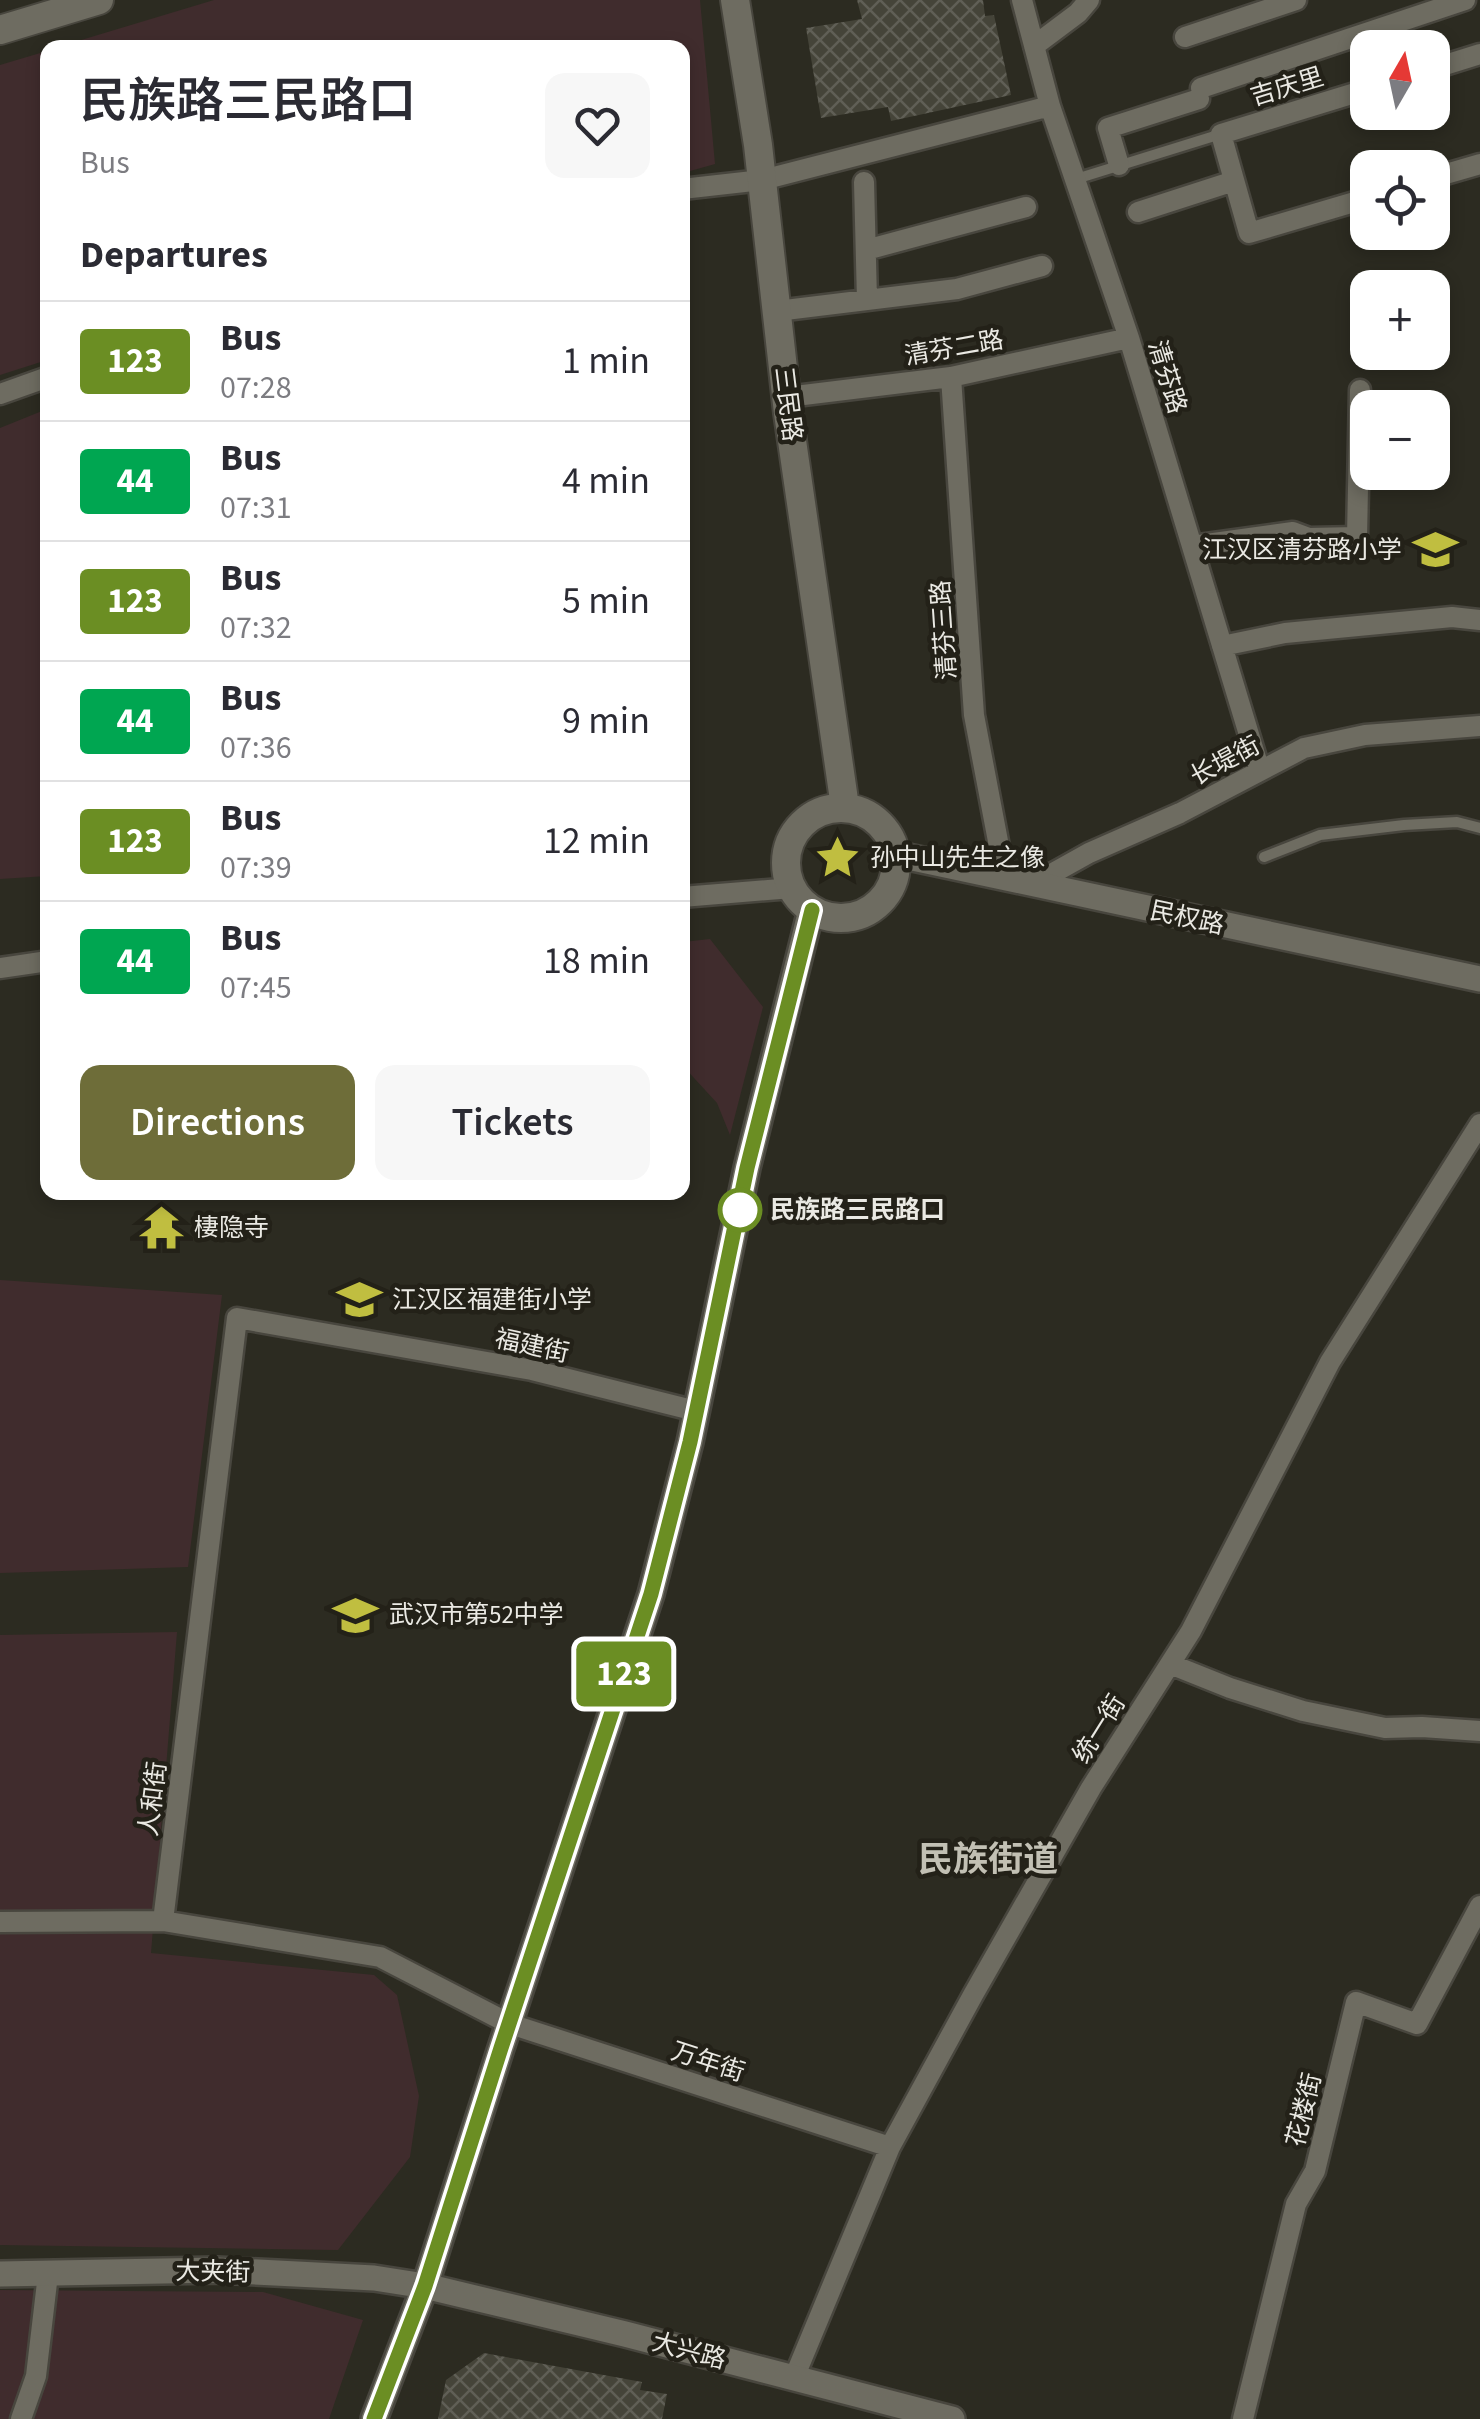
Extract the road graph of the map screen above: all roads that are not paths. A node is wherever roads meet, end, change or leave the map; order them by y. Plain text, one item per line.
1 (99, 0) edge
2 (735, 0) edge
3 (1022, 0) edge
4 (1089, 0) edge
5 (1296, 0) edge
6 (1465, 0) edge
7 (0, 30) edge
8 (1185, 37) dead end
9 (1034, 46) junction
10 (1480, 54) edge
11 (1450, 63) edge
12 (1350, 95) edge
13 (1050, 106) junction
14 (1221, 134) junction
15 (1480, 164) edge
16 (1119, 165) junction
17 (1450, 173) edge
18 (1075, 179) junction
19 (762, 180) junction
20 (1234, 180) junction
21 (864, 182) dead end
22 (690, 188) edge
23 (1350, 203) edge
24 (1026, 206) dead end
25 (1138, 212) dead end
26 (866, 250) junction
27 (1042, 266) dead end
28 (867, 300) junction
29 (776, 311) junction
30 (1129, 338) junction
31 (952, 377) junction
32 (40, 379) edge
33 (0, 394) edge
34 (786, 397) junction
35 (1357, 490) edge
36 (1192, 546) junction
37 (1480, 620) edge
38 (1222, 646) junction
39 (1480, 726) edge
40 (1260, 771) junction
41 (845, 807) junction
42 (1480, 828) edge
43 (894, 854) junction
44 (1264, 857) dead end
45 (1004, 878) junction
46 (792, 888) junction
47 (690, 896) edge
48 (812, 910) junction
49 (40, 962) edge
50 (0, 968) edge
51 (1480, 979) edge
52 (1480, 1124) edge
53 (237, 1318) joint
54 (696, 1411) junction
55 (1170, 1664) junction
56 (1480, 1731) edge
57 (1480, 1906) edge
58 (163, 1921) junction
59 (0, 1922) edge
60 (510, 2024) junction
61 (890, 2146) junction
62 (0, 2274) edge
63 (48, 2274) junction
64 (425, 2286) junction
65 (794, 2378) junction
66 (20, 2419) edge
67 (374, 2419) edge
68 (952, 2419) edge
69 (1243, 2419) edge

1 - 7 main road
2 - 19 main road, 三民路
3 - 9 street, 清芬路
4 - 9 street
5 - 8 street
6 - 16 street
9 - 13 street, 清芬路
10 - 11 street
12 - 14 street, 吉庆里
13 - 18 street, 清芬路
13 - 19 street
14 - 16 lane
14 - 20 street
15 - 17 street
16 - 18 lane
18 - 30 street, 清芬路
19 - 22 street
19 - 29 main road, 三民路
20 - 23 street
20 - 25 street
21 - 26 street
24 - 26 street
26 - 28 street
27 - 28 street
28 - 29 street
29 - 34 main road, 三民路
30 - 31 street, 清芬二路
30 - 36 street, 清芬路
31 - 34 street, 清芬二路
31 - 45 street, 清芬三路
32 - 33 street
34 - 41 main road, 三民路
35 - 36 street
36 - 38 street, 清芬路
37 - 38 street
38 - 40 street, 清芬路
39 - 40 street, 长堤街
40 - 45 street, 长堤街
41 - 43 main road
41 - 46 main road
42 - 44 lane
43 - 45 street, 民权路
43 - 48 main road
45 - 51 street, 民权路
46 - 47 street
46 - 48 main road
48 - 54 street
49 - 50 street
52 - 55 street, 统一街
53 - 54 street, 福建街
53 - 58 street, 人和街
54 - 60 street
55 - 56 street
55 - 61 street, 统一街
57 - 69 street, 花楼街
58 - 59 street
58 - 60 street
60 - 61 street, 万年街
60 - 64 street
61 - 65 street, 统一街
62 - 63 street, 大夹街
63 - 64 street, 大夹街
63 - 66 street
64 - 65 street, 大兴路
64 - 67 street
65 - 68 street, 大兴路

